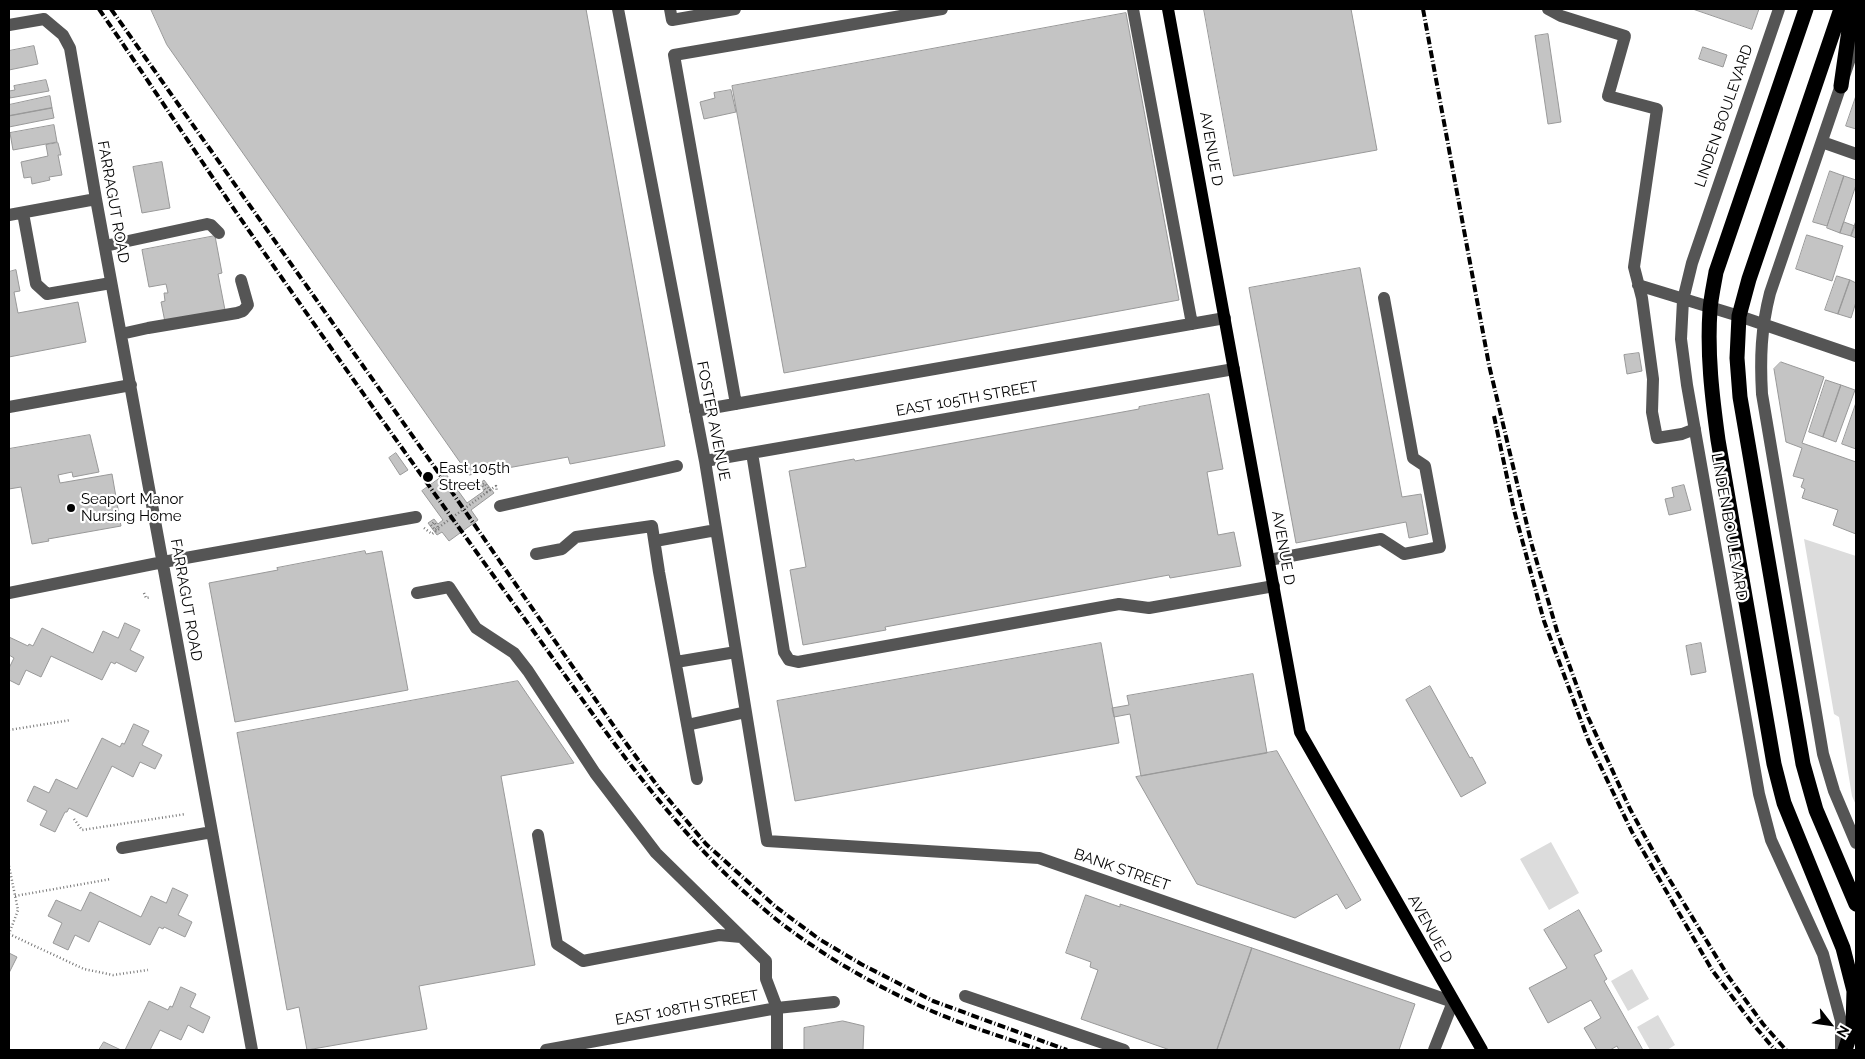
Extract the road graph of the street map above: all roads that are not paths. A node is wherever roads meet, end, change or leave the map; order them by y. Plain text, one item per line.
1 (618, 9) edge
2 (670, 9) edge
3 (735, 9) edge
4 (942, 9) edge
5 (1133, 9) edge
6 (1168, 9) edge
7 (1548, 9) edge
8 (1779, 9) edge
9 (1806, 9) edge
10 (1841, 9) edge
11 (1852, 9) edge
12 (9, 25) edge
13 (1856, 41) edge
14 (1841, 86) junction
15 (1822, 142) junction
16 (1856, 154) edge
17 (96, 200) junction
18 (23, 213) junction
19 (9, 215) edge
20 (219, 233) dead end
21 (105, 246) junction
22 (241, 280) dead end
23 (111, 283) junction
24 (1638, 285) junction
25 (1384, 298) dead end
26 (1683, 300) junction
27 (1710, 308) junction
28 (1739, 316) junction
29 (1225, 318) junction
30 (1192, 324) junction
31 (1763, 324) junction
32 (121, 334) junction
33 (1856, 356) edge
34 (1234, 369) junction
35 (131, 385) junction
36 (736, 404) junction
37 (9, 407) edge
38 (695, 411) junction
39 (1694, 429) junction
40 (752, 453) junction
41 (705, 461) junction
42 (677, 466) dead end
43 (500, 506) dead end
44 (416, 516) dead end
45 (716, 530) junction
46 (655, 541) junction
47 (536, 554) dead end
48 (1269, 560) junction
49 (163, 562) junction
50 (1274, 586) junction
51 (9, 593) edge
52 (416, 593) dead end
53 (736, 652) junction
54 (676, 662) junction
55 (746, 712) junction
56 (687, 725) junction
57 (698, 779) dead end
58 (212, 832) junction
59 (538, 835) dead end
60 (767, 841) joint
61 (1856, 843) edge
62 (122, 848) dead end
63 (1856, 904) edge
64 (742, 937) junction
65 (965, 996) dead end
66 (834, 1002) dead end
67 (1453, 1002) junction
68 (777, 1008) junction
69 (252, 1050) edge
70 (546, 1050) edge
71 (777, 1050) edge
72 (1124, 1050) edge
73 (1434, 1050) edge
74 (1482, 1050) edge
75 (1841, 1050) edge
76 (1845, 1050) edge

1 - 38 street, FOSTER AVENUE
2 - 3 street
4 - 36 street
5 - 30 street
6 - 29 main road, AVENUE D
7 - 24 street
8 - 26 street, LINDEN BOULEVARD
9 - 27 highway, LINDEN BOULEVARD
10 - 28 highway
11 - 14 highway
12 - 17 street, FARRAGUT ROAD
13 - 14 street
14 - 15 street
15 - 16 street
15 - 31 street
17 - 18 street
17 - 21 street, FARRAGUT ROAD
18 - 19 street
18 - 23 street
20 - 21 street
21 - 23 street, FARRAGUT ROAD
22 - 32 street
23 - 32 street, FARRAGUT ROAD
24 - 26 street
24 - 39 street
25 - 48 street
26 - 27 street
26 - 39 street, LINDEN BOULEVARD
27 - 28 street
27 - 76 highway, LINDEN BOULEVARD
28 - 31 street
28 - 63 highway
29 - 30 street
29 - 34 main road, AVENUE D
30 - 36 street
31 - 33 street
31 - 61 street
32 - 35 street, FARRAGUT ROAD
34 - 40 street, EAST 105TH STREET
34 - 48 main road, AVENUE D
35 - 37 street
35 - 49 street, FARRAGUT ROAD
36 - 38 street
38 - 41 street, FOSTER AVENUE
39 - 75 street, LINDEN BOULEVARD
40 - 41 street, EAST 105TH STREET
40 - 50 street
41 - 45 street, FOSTER AVENUE
42 - 43 street
44 - 49 street
45 - 46 street
45 - 53 street, FOSTER AVENUE
46 - 47 street
46 - 54 street
48 - 50 main road, AVENUE D
49 - 51 street
49 - 58 street, FARRAGUT ROAD
50 - 67 main road, AVENUE D
52 - 64 street
53 - 54 street
53 - 55 street, FOSTER AVENUE
54 - 56 street
55 - 56 street
55 - 60 street, FOSTER AVENUE
56 - 57 street
58 - 62 street
58 - 69 street, FARRAGUT ROAD
59 - 64 street
60 - 67 street, BANK STREET
64 - 68 street
65 - 72 street
66 - 68 street, EAST 108TH STREET
67 - 73 street
67 - 74 main road, AVENUE D
68 - 70 street, EAST 108TH STREET
68 - 71 street

